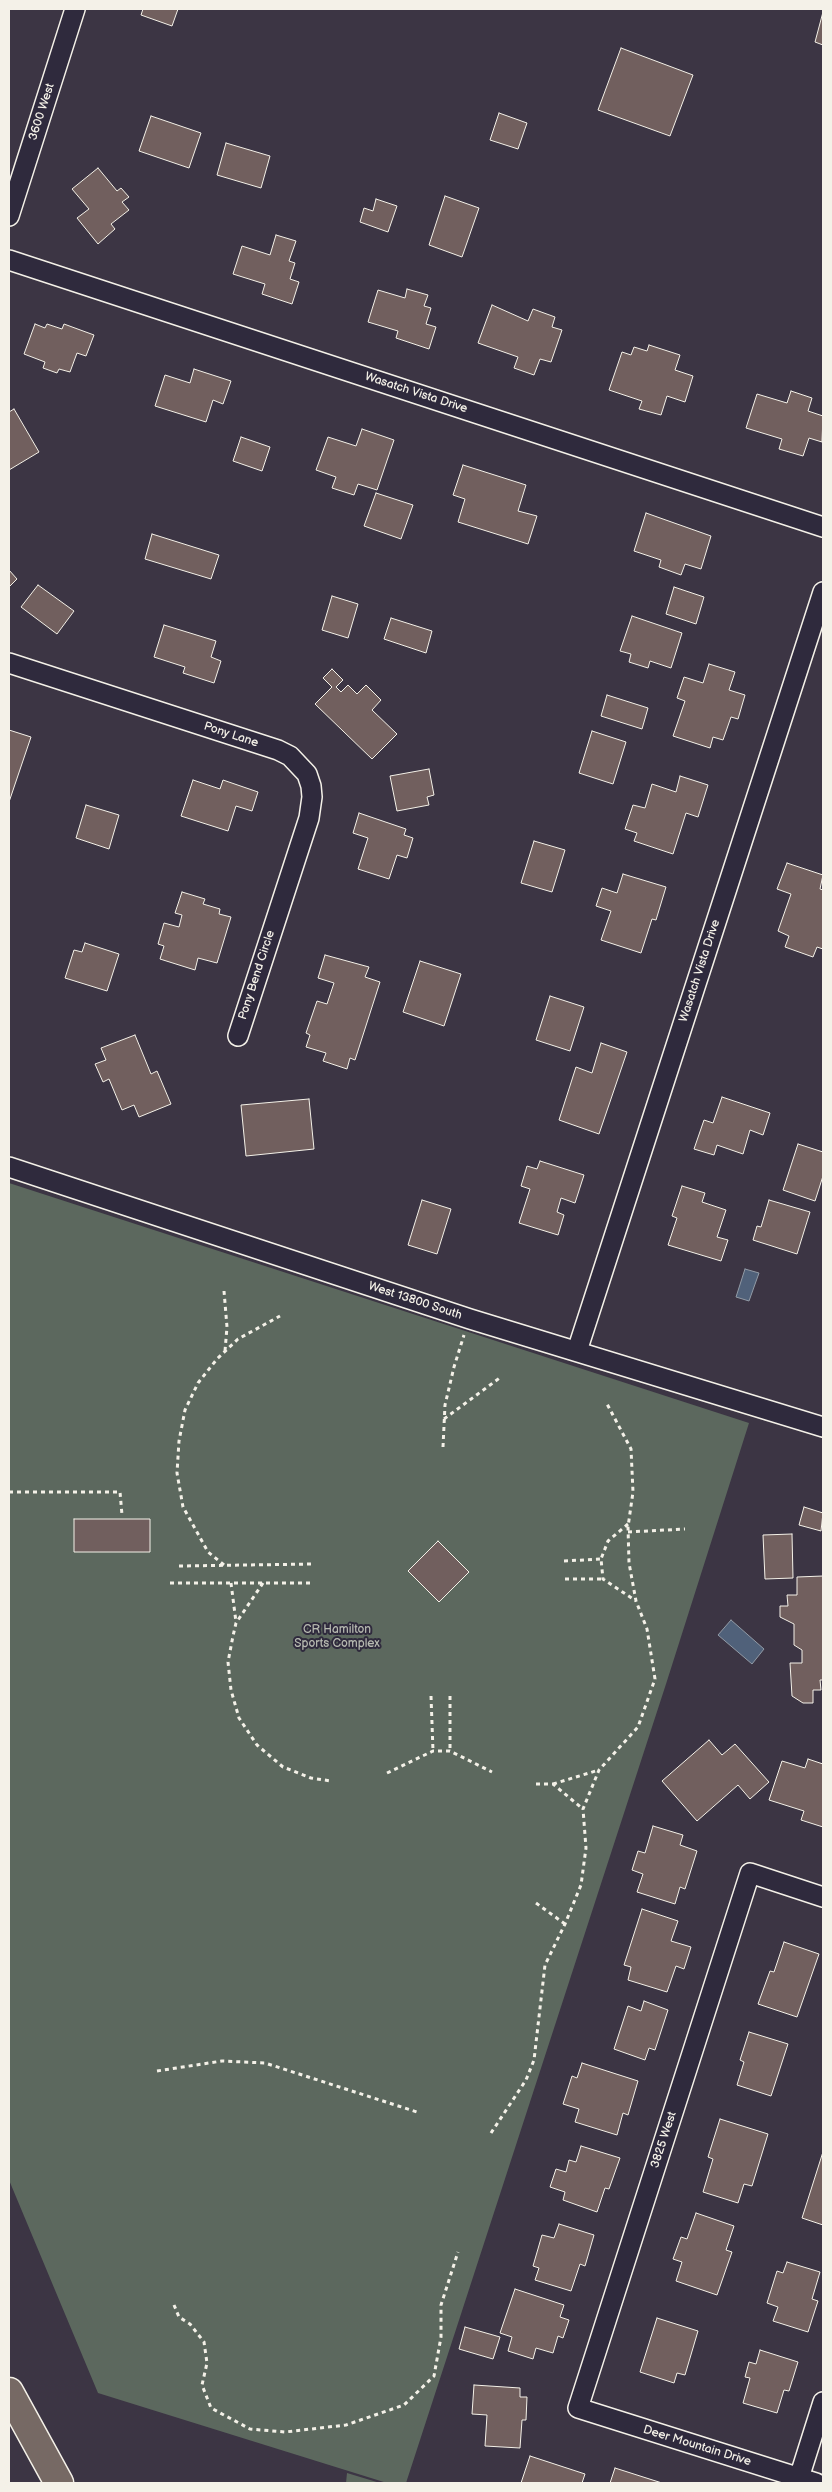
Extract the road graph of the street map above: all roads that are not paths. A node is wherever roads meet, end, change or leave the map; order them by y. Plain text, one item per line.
1 (75, 9) edge
2 (9, 216) edge
3 (9, 260) edge
4 (823, 527) edge
5 (823, 592) edge
6 (9, 663) edge
7 (277, 914) joint
8 (238, 1036) dead end
9 (9, 1167) edge
10 (577, 1351) junction
11 (823, 1427) edge
12 (823, 1897) edge
13 (9, 2392) edge
14 (9, 2399) edge
15 (823, 2402) edge
16 (578, 2408) joint
17 (808, 2480) edge
18 (41, 2483) edge
19 (59, 2483) edge

1 - 2 street, 3600 West
3 - 4 street, Wasatch Vista Drive
5 - 10 street, Wasatch Vista Drive
6 - 7 street, Pony Lane
7 - 8 street, Pony Bend Circle
9 - 10 street, West 13800 South
10 - 11 street, West 13800 South
12 - 16 street, 3825 West
13 - 19 highway
14 - 18 highway
15 - 17 street
16 - 17 street, Deer Mountain Drive

